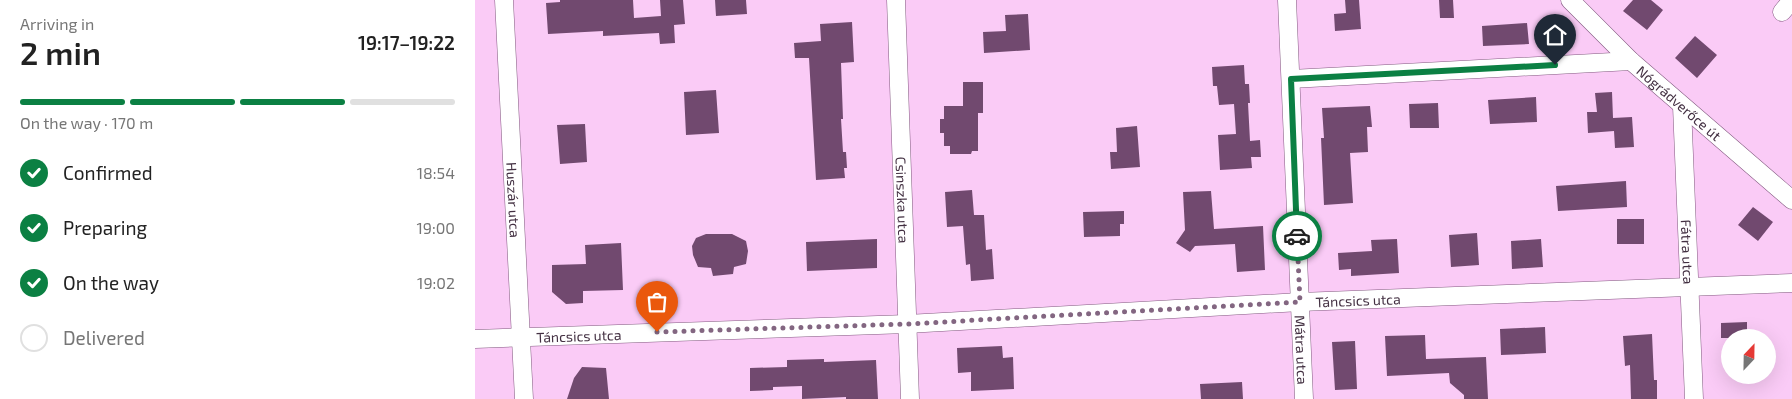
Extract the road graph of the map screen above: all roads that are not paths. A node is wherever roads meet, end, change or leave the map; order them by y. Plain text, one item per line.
1 (504, 0) edge
2 (896, 0) edge
3 (1287, 0) edge
4 (1570, 0) edge
5 (1631, 61) junction
6 (1291, 79) junction
7 (1681, 106) junction
8 (1792, 200) edge
9 (1792, 283) edge
10 (1689, 286) junction
11 (1300, 302) junction
12 (907, 324) junction
13 (522, 337) junction
14 (475, 339) edge
15 (524, 399) edge
16 (910, 399) edge
17 (1304, 399) edge
18 (1694, 399) edge

1 - 13 street, Huszár utca
2 - 12 street, Csinszka utca
3 - 6 street, Mátra utca
4 - 5 street, Nógrádverőce út
5 - 6 street
5 - 7 street, Nógrádverőce út
6 - 11 street, Mátra utca
7 - 8 street, Nógrádverőce út
7 - 10 street, Fátra utca
9 - 10 street, Táncsics utca
10 - 11 street, Táncsics utca
10 - 18 street, Fátra utca
11 - 12 street, Táncsics utca
11 - 17 street, Mátra utca
12 - 13 street, Táncsics utca
12 - 16 street, Csinszka utca
13 - 14 street, Táncsics utca
13 - 15 street, Huszár utca

